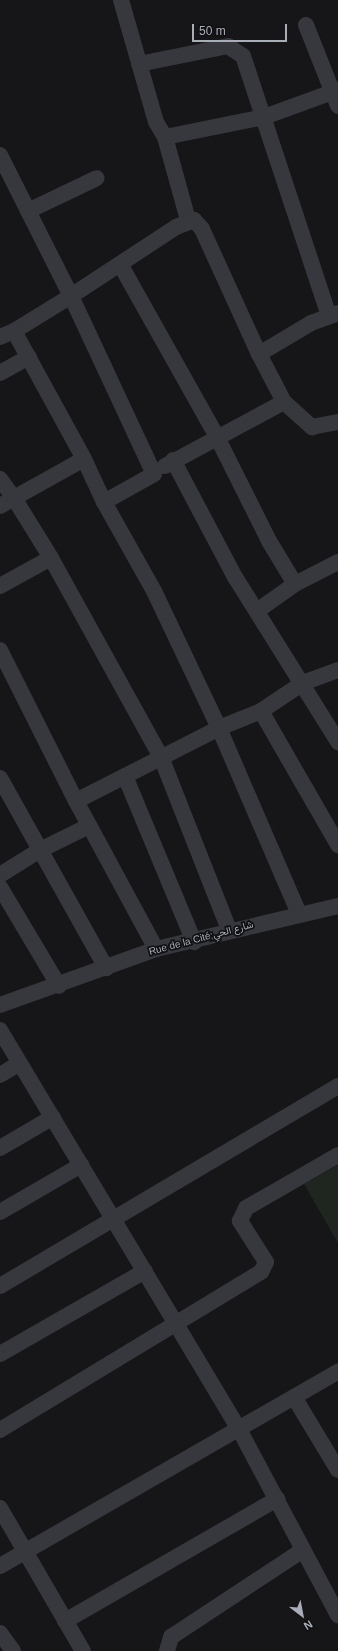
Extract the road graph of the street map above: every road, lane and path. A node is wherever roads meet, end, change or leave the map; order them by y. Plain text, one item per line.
1 (122, 0) edge
2 (306, 25) dead end
3 (139, 64) junction
4 (336, 96) edge
5 (264, 117) junction
6 (165, 137) junction
7 (0, 155) edge
8 (97, 178) dead end
9 (28, 211) junction
10 (194, 220) junction
11 (120, 264) junction
12 (71, 296) junction
13 (334, 315) edge
14 (7, 334) edge
15 (259, 354) junction
16 (29, 357) junction
17 (0, 373) edge
18 (284, 402) junction
19 (338, 422) edge
20 (217, 437) junction
21 (84, 459) junction
22 (172, 460) junction
23 (154, 474) junction
24 (0, 479) edge
25 (14, 498) junction
26 (104, 502) junction
27 (0, 506) edge
28 (50, 558) junction
29 (338, 562) edge
30 (296, 584) junction
31 (0, 586) edge
32 (256, 611) junction
33 (0, 650) edge
34 (338, 670) edge
35 (303, 683) junction
36 (261, 711) junction
37 (219, 728) junction
38 (338, 742) edge
39 (161, 758) junction
40 (125, 776) junction
41 (0, 778) edge
42 (76, 801) junction
43 (89, 826) junction
44 (338, 845) edge
45 (40, 850) junction
46 (0, 875) edge
47 (0, 887) edge
48 (338, 906) edge
49 (299, 914) junction
50 (229, 930) junction
51 (194, 942) junction
52 (156, 949) junction
53 (106, 968) junction
54 (59, 986) junction
55 (0, 1005) edge
56 (0, 1030) edge
57 (20, 1063) junction
58 (0, 1075) edge
59 (338, 1086) edge
60 (52, 1117) junction
61 (0, 1148) edge
62 (338, 1155) edge
63 (81, 1164) junction
64 (0, 1212) edge
65 (113, 1218) junction
66 (145, 1271) junction
67 (0, 1286) edge
68 (176, 1324) junction
69 (0, 1354) edge
70 (337, 1376) edge
71 (294, 1397) junction
72 (239, 1429) junction
73 (0, 1430) edge
74 (335, 1460) edge
75 (277, 1500) junction
76 (0, 1508) edge
77 (24, 1550) junction
78 (303, 1550) junction
79 (0, 1566) edge
80 (338, 1615) edge
81 (65, 1620) junction
82 (0, 1633) edge
83 (12, 1651) edge
84 (83, 1651) edge
85 (166, 1651) edge

1 - 3 street
2 - 4 street
3 - 5 street
3 - 6 street
4 - 5 street
5 - 6 street
5 - 13 street
6 - 10 street
7 - 9 street
8 - 9 street
9 - 12 street
10 - 11 street
10 - 15 street
11 - 12 street
11 - 20 street
12 - 14 street
12 - 23 street
13 - 15 street
14 - 16 street
15 - 18 street
16 - 17 street
16 - 21 street
18 - 19 street
18 - 20 street
20 - 22 street
20 - 30 street
21 - 25 street
21 - 26 street
22 - 23 street
22 - 32 street
23 - 26 street
24 - 25 street
25 - 27 street
25 - 28 street
26 - 37 street
28 - 31 street
28 - 39 street
29 - 30 street
30 - 32 street
32 - 35 street
33 - 42 street
34 - 35 street
35 - 36 street
35 - 38 street
36 - 37 street
36 - 44 street
37 - 39 street
37 - 49 street
39 - 40 street
39 - 50 street
40 - 42 street
40 - 51 street
41 - 45 street
42 - 43 street
43 - 45 street
43 - 52 street
45 - 46 street
45 - 53 street
47 - 54 street
48 - 49 street, Rue de la Cité;شارع الحي
49 - 50 street, Rue de la Cité;شارع الحي
50 - 51 street, Rue de la Cité;شارع الحي
51 - 52 street, Rue de la Cité;شارع الحي
52 - 53 street, Rue de la Cité;شارع الحي
53 - 54 street, Rue de la Cité;شارع الحي
54 - 55 street, Rue de la Cité;شارع الحي
56 - 57 street
57 - 58 street
57 - 60 street
59 - 65 street
60 - 61 street
60 - 63 street
62 - 68 street
63 - 64 street
63 - 65 street
65 - 66 street
65 - 67 street
66 - 68 street
66 - 69 street
68 - 72 street
68 - 73 street
70 - 71 street
71 - 72 street
71 - 74 street
72 - 75 street
72 - 77 street
75 - 78 street
75 - 81 street
76 - 77 street
77 - 79 street
77 - 81 street
78 - 80 street
78 - 85 street
81 - 84 street
82 - 83 street

